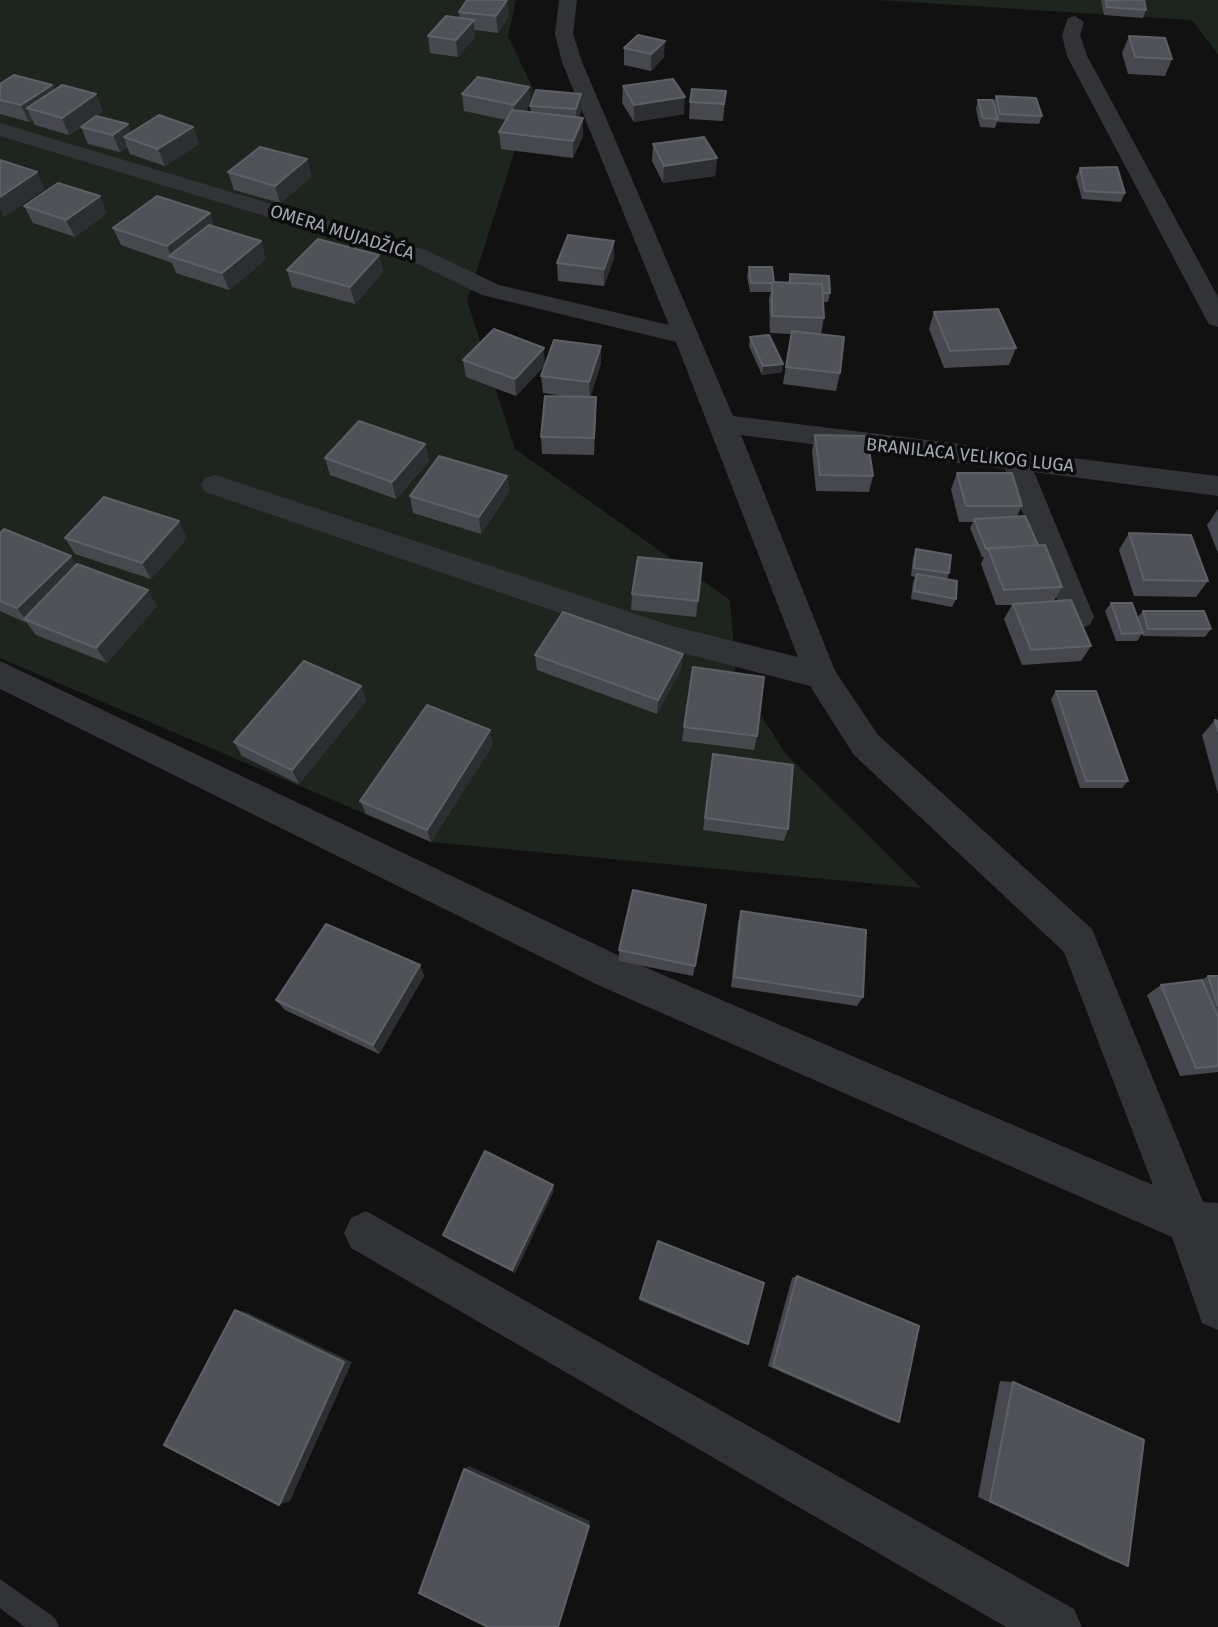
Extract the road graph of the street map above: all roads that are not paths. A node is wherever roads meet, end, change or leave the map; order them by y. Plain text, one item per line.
1 (568, 0) edge
2 (1075, 22) dead end
3 (0, 129) edge
4 (1218, 319) edge
5 (684, 336) junction
6 (723, 425) junction
7 (1016, 460) junction
8 (215, 485) dead end
9 (1218, 486) edge
10 (1079, 617) edge
11 (0, 674) edge
12 (821, 676) junction
13 (1204, 1223) edge
14 (366, 1233) dead end
15 (1218, 1307) edge
16 (0, 1592) edge
17 (46, 1627) edge
18 (1056, 1627) edge

1 - 5 street
2 - 4 street
3 - 5 street, OMERA MUJADŽIĆA
5 - 6 street
6 - 7 street, BRANILACA VELIKOG LUGA
6 - 12 street
7 - 9 street, BRANILACA VELIKOG LUGA
7 - 10 street
8 - 12 street
11 - 13 street
12 - 13 street
13 - 15 street
14 - 18 street
16 - 17 lane

